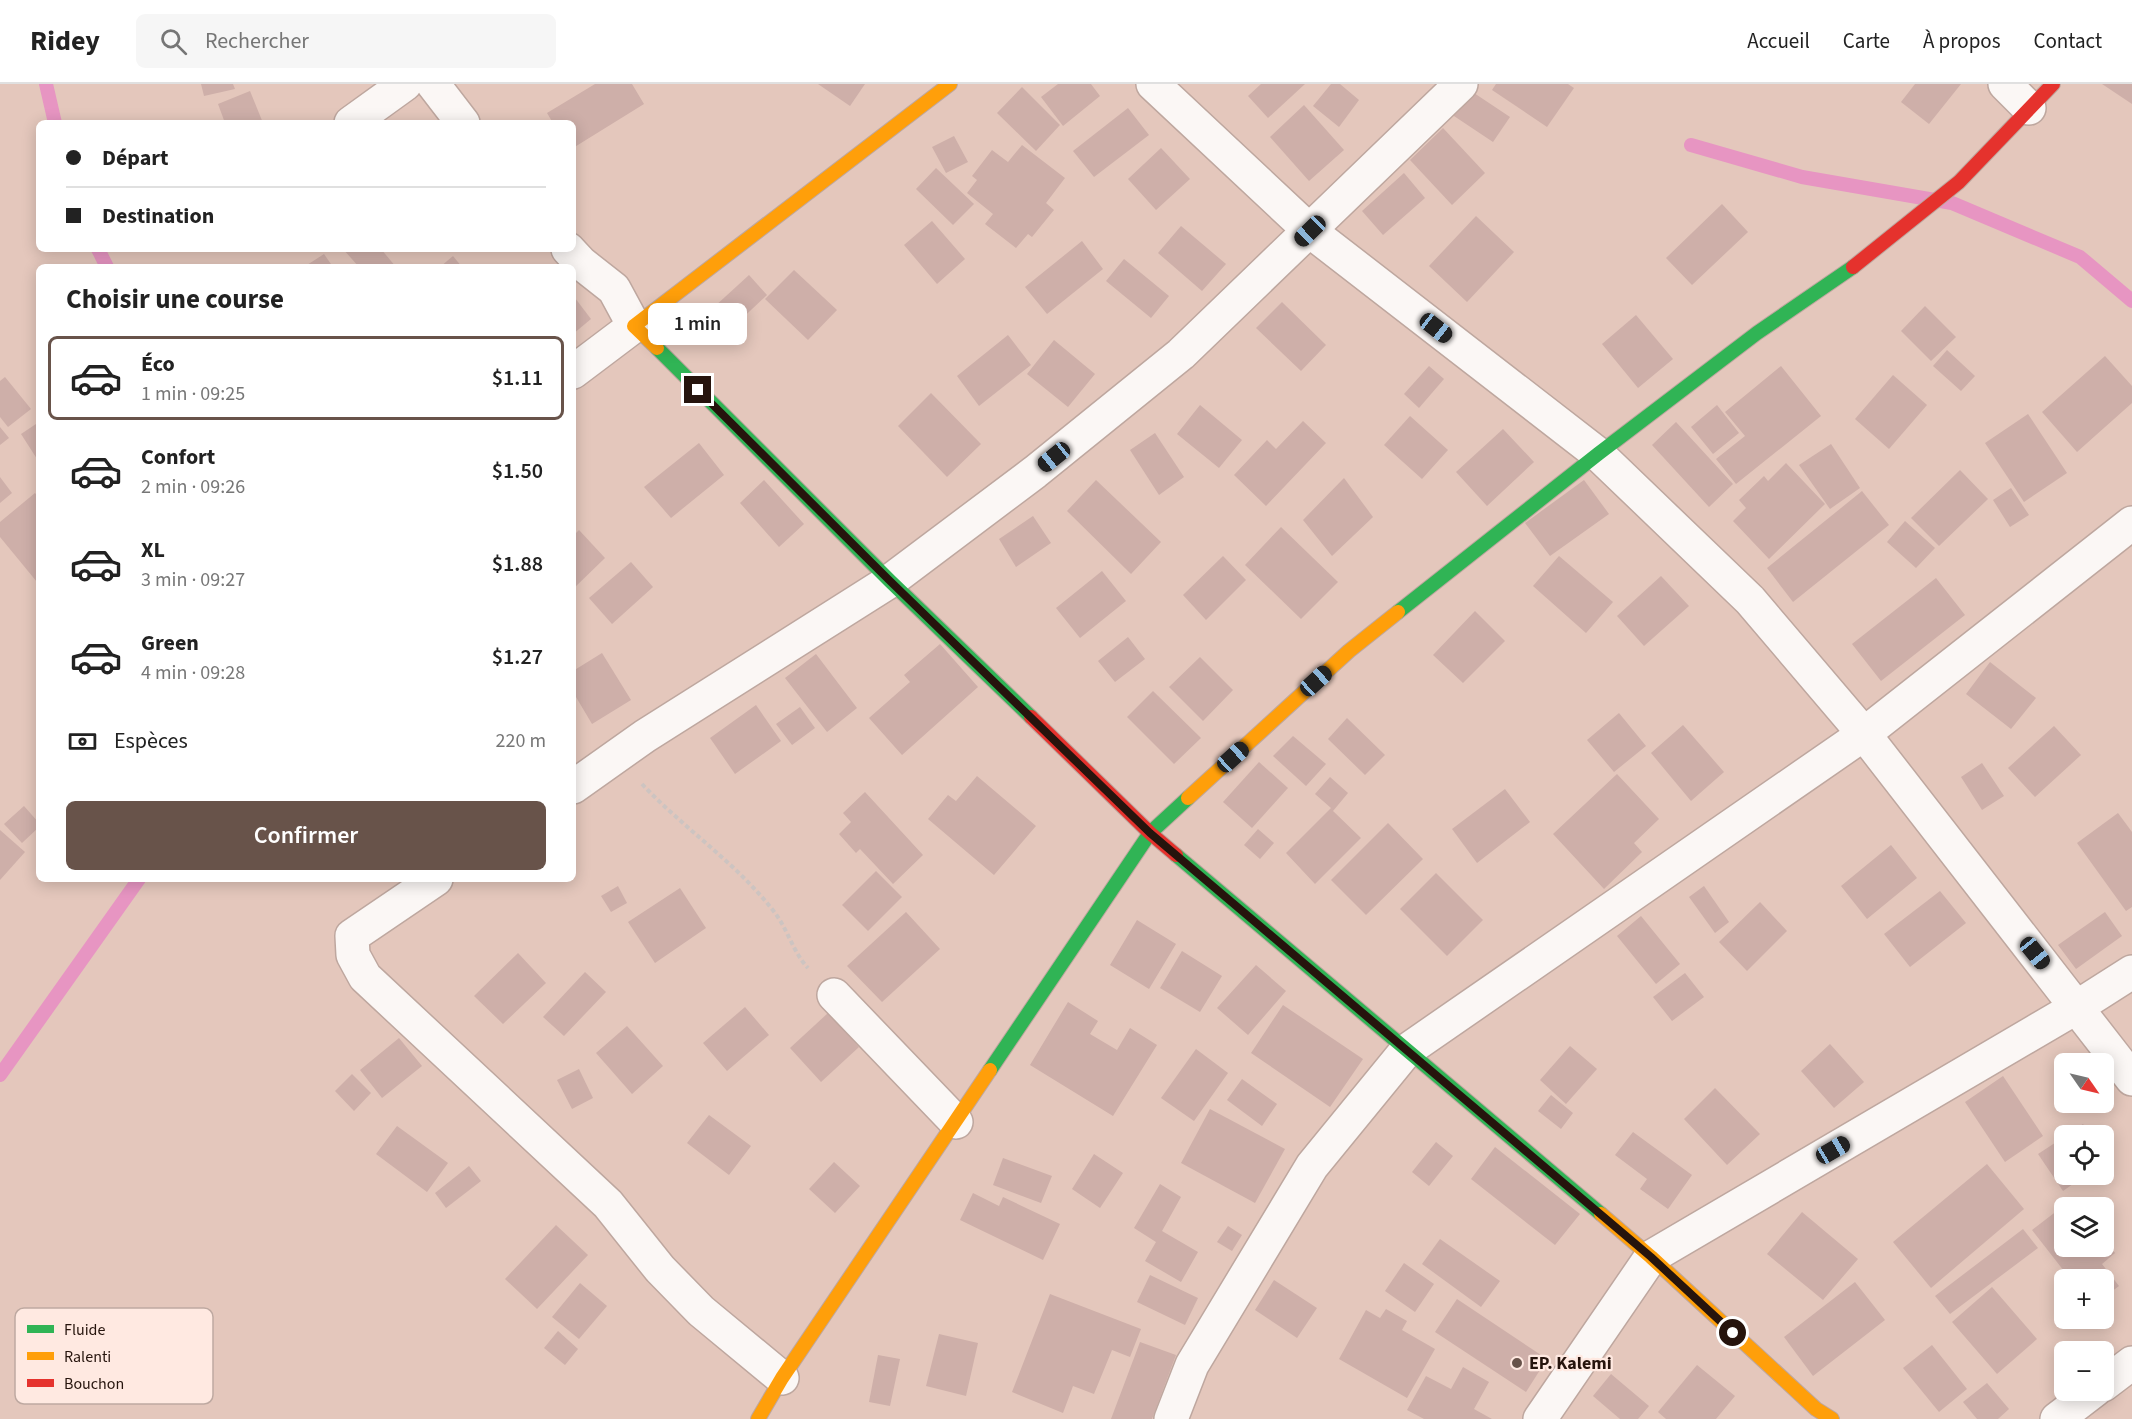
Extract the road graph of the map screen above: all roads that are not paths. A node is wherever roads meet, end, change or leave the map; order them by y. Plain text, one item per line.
1 (405, 84) edge
2 (433, 84) edge
3 (950, 84) edge
4 (1153, 84) edge
5 (1461, 84) edge
6 (2005, 84) edge
7 (2053, 84) edge
8 (2029, 108) junction
9 (355, 120) edge
10 (461, 120) edge
11 (1310, 231) junction
12 (571, 252) edge
13 (634, 326) junction
14 (576, 370) edge
15 (1598, 454) junction
16 (2132, 523) edge
17 (890, 581) junction
18 (1864, 734) junction
19 (576, 785) edge
20 (1150, 833) junction
21 (432, 882) edge
22 (2132, 972) edge
23 (834, 995) road end
24 (2077, 1007) junction
25 (1406, 1051) junction
26 (2132, 1079) edge
27 (956, 1122) junction
28 (1651, 1257) junction
29 (2132, 1363) edge
30 (2114, 1377) edge
31 (782, 1378) junction
32 (2081, 1401) edge
33 (758, 1419) edge
34 (1171, 1419) edge
35 (1540, 1419) edge
36 (1832, 1419) edge
37 (2057, 1419) edge

1 - 9 street
2 - 10 street
3 - 13 street
4 - 11 street
5 - 11 street
6 - 8 street
7 - 8 street
8 - 15 street
11 - 15 street
11 - 17 street
12 - 13 street
13 - 14 street
13 - 17 street
15 - 18 street
15 - 20 street
16 - 18 street
17 - 19 street
17 - 20 street
18 - 24 street
18 - 25 street
20 - 25 street
20 - 27 street
21 - 31 street
22 - 24 street
23 - 27 street
24 - 26 street
24 - 28 street
25 - 28 street
25 - 34 street
27 - 31 street
28 - 35 street
28 - 36 street
29 - 30 street
31 - 33 street
32 - 37 street

